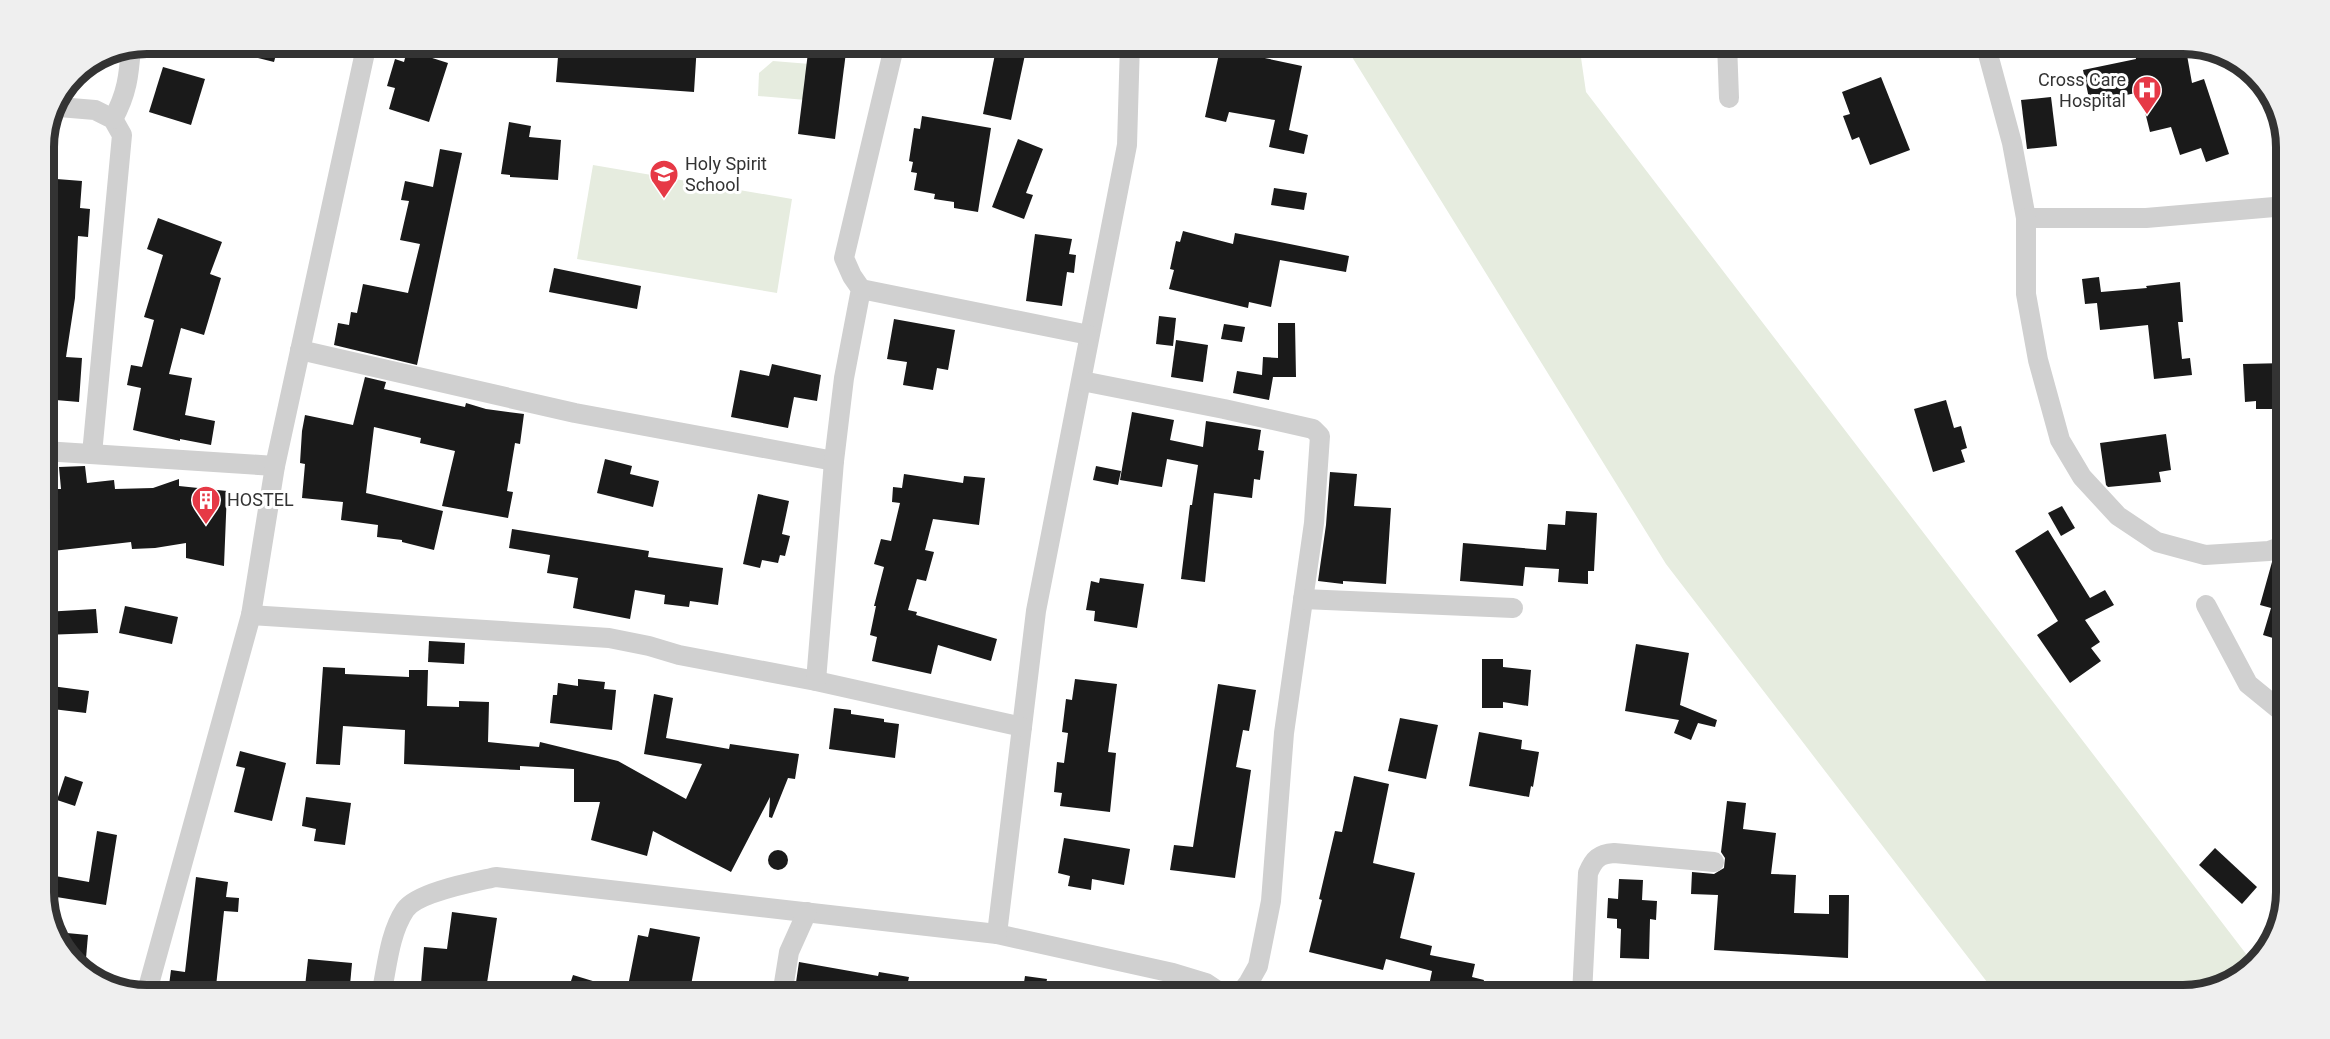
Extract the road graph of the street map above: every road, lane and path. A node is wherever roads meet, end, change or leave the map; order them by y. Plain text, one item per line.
1 (365, 54) edge
2 (893, 54) edge
3 (1130, 54) edge
4 (1727, 54) edge
5 (1988, 54) edge
6 (130, 56) edge
7 (1729, 98) dead end
8 (63, 107) edge
9 (113, 119) junction
10 (2276, 207) edge
11 (2026, 218) junction
12 (861, 289) junction
13 (1089, 335) junction
14 (300, 350) junction
15 (1082, 381) junction
16 (54, 452) edge
17 (92, 454) junction
18 (834, 461) junction
19 (274, 466) junction
20 (2276, 548) edge
21 (1303, 599) junction
22 (2206, 605) dead end
23 (1513, 608) dead end
24 (251, 615) junction
25 (816, 681) junction
26 (2276, 707) edge
27 (1022, 727) junction
28 (1714, 862) dead end
29 (807, 912) junction
30 (997, 934) junction
31 (149, 985) edge
32 (383, 985) edge
33 (784, 985) edge
34 (1208, 985) edge
35 (1247, 985) edge
36 (1583, 985) edge

1 - 14 street
2 - 12 street
3 - 13 street
4 - 7 street
5 - 11 street
6 - 9 street
8 - 9 street
9 - 17 street
10 - 11 street
11 - 20 street
12 - 13 street
12 - 18 street
13 - 15 street
14 - 18 street
14 - 19 street
15 - 21 street
15 - 27 street
16 - 17 street
17 - 19 street
18 - 25 street
19 - 24 street
21 - 23 street
21 - 35 street
22 - 26 street
24 - 25 street
24 - 31 street
25 - 27 street
27 - 30 street
28 - 36 street
29 - 30 street
29 - 32 street
29 - 33 street
30 - 34 street

